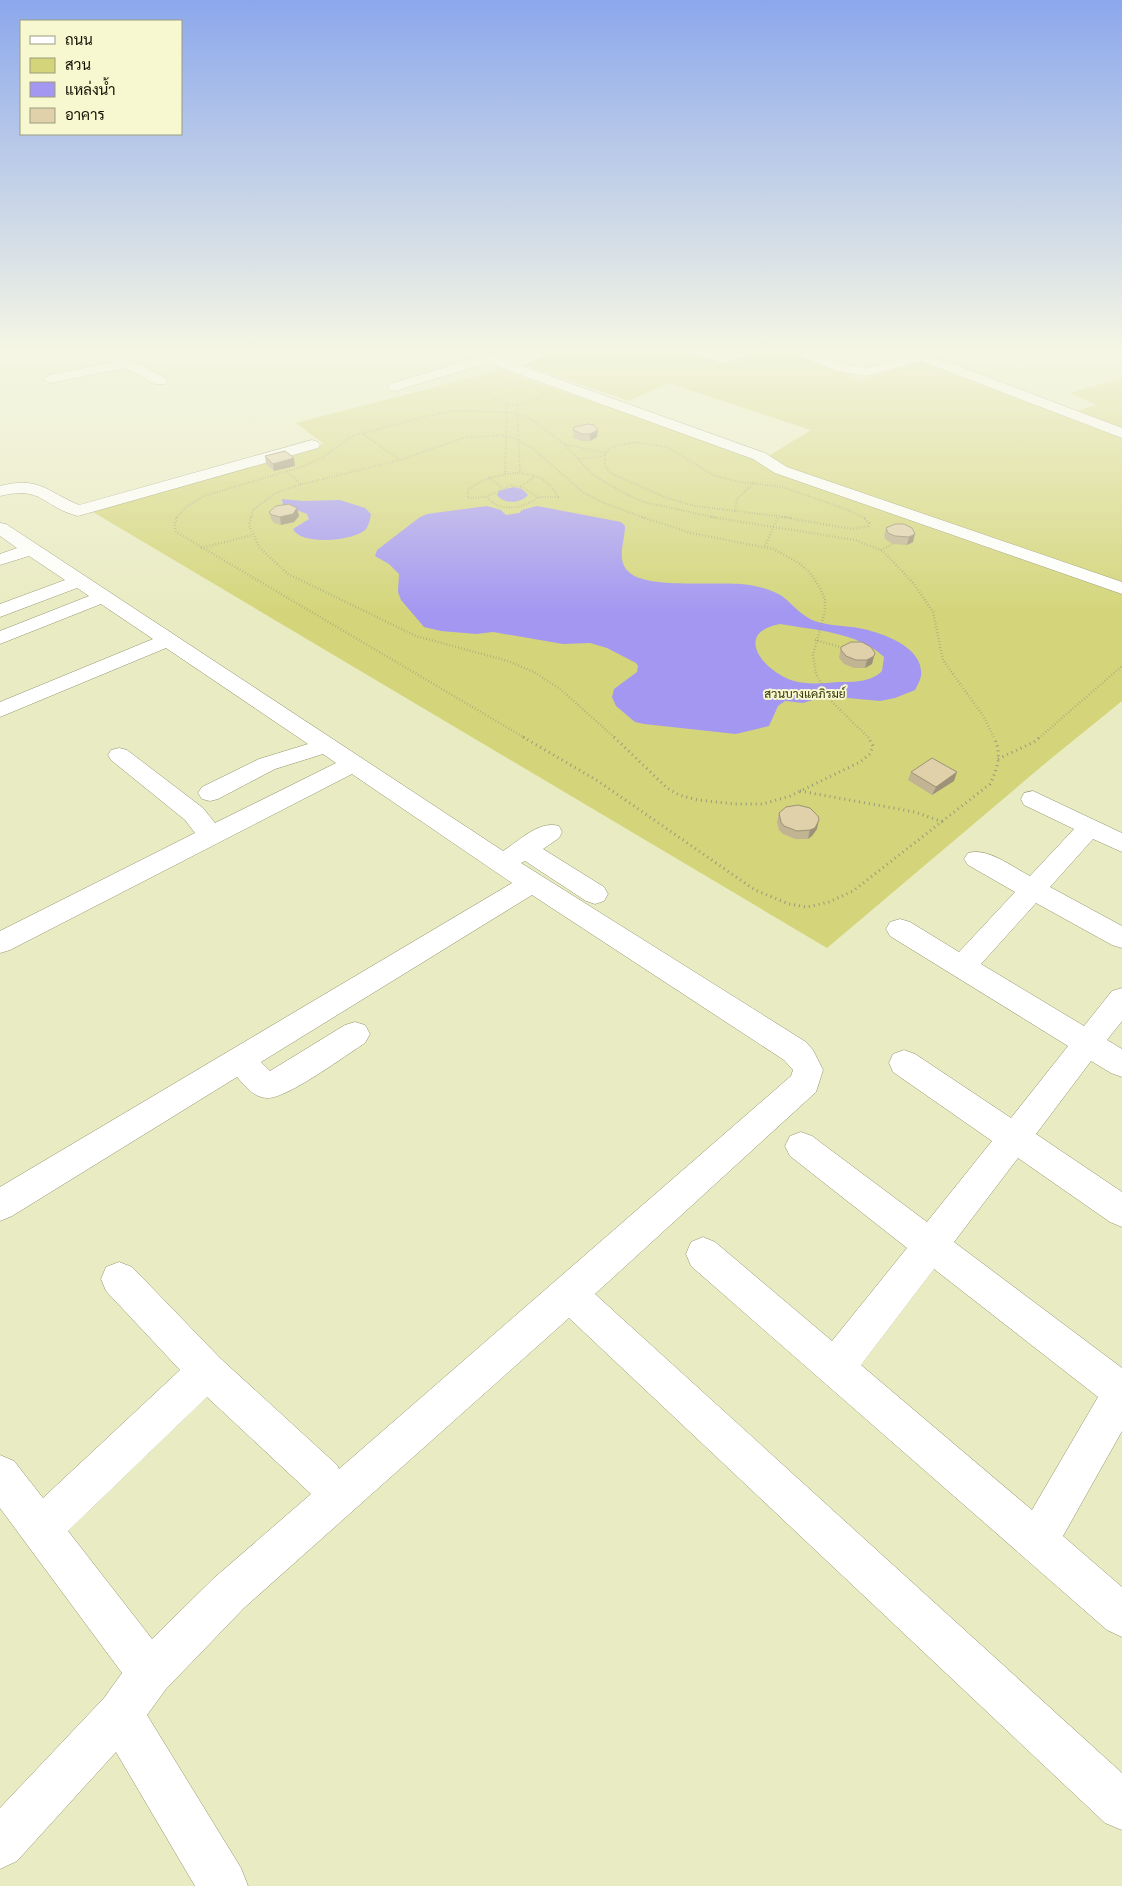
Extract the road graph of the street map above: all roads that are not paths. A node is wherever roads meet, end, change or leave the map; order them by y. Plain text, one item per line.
1 (707, 437) edge
2 (312, 445) dead end
3 (0, 491) edge
4 (0, 528) edge
5 (31, 549) junction
6 (0, 560) edge
7 (79, 581) junction
8 (1122, 588) edge
9 (103, 597) junction
10 (0, 611) edge
11 (0, 638) edge
12 (169, 640) junction
13 (0, 710) edge
14 (325, 745) junction
15 (119, 754) dead end
16 (352, 764) junction
17 (210, 793) dead end
18 (1033, 799) dead end
19 (1090, 827) junction
20 (550, 832) dead end
21 (210, 836) junction
22 (1122, 843) edge
23 (525, 849) junction
24 (977, 859) dead end
25 (503, 863) junction
26 (532, 882) junction
27 (1033, 889) junction
28 (595, 894) dead end
29 (900, 929) dead end
30 (1122, 938) edge
31 (0, 943) edge
32 (962, 967) junction
33 (1122, 999) edge
34 (356, 1034) dead end
35 (1087, 1043) junction
36 (238, 1060) junction
37 (904, 1063) dead end
38 (1122, 1064) edge
39 (1013, 1137) junction
40 (801, 1146) dead end
41 (0, 1205) edge
42 (1122, 1211) edge
43 (930, 1245) junction
44 (703, 1254) dead end
45 (119, 1279) dead end
46 (569, 1294) junction
47 (835, 1368) junction
48 (207, 1371) junction
49 (1122, 1392) edge
50 (0, 1474) edge
51 (324, 1479) dead end
52 (40, 1528) junction
53 (1036, 1541) junction
54 (1122, 1615) edge
55 (150, 1673) junction
56 (120, 1714) junction
57 (1122, 1806) edge
58 (0, 1844) edge
59 (223, 1886) edge

1 - 8 street
2 - 3 street
4 - 5 street
5 - 6 street
5 - 7 street
7 - 9 street
7 - 10 street
9 - 11 street
9 - 12 street
12 - 13 street
12 - 14 street
14 - 16 street
14 - 17 street
15 - 21 street
16 - 21 street
16 - 25 street
18 - 19 street
19 - 22 street
19 - 27 street
20 - 23 street
21 - 31 street
23 - 25 street
23 - 28 street
24 - 27 street
25 - 26 street
26 - 36 street
26 - 46 street
27 - 30 street
27 - 32 street
29 - 32 street
32 - 35 street
33 - 35 street
34 - 36 street
35 - 38 street
35 - 39 street
36 - 41 street
37 - 39 street
39 - 42 street
39 - 43 street
40 - 43 street
43 - 47 street
43 - 49 street
44 - 47 street
45 - 48 street
46 - 55 street
46 - 57 street
47 - 53 street
48 - 51 street
48 - 52 street
49 - 53 street
50 - 52 street
52 - 55 street
53 - 54 street
55 - 56 street
56 - 58 street
56 - 59 street

